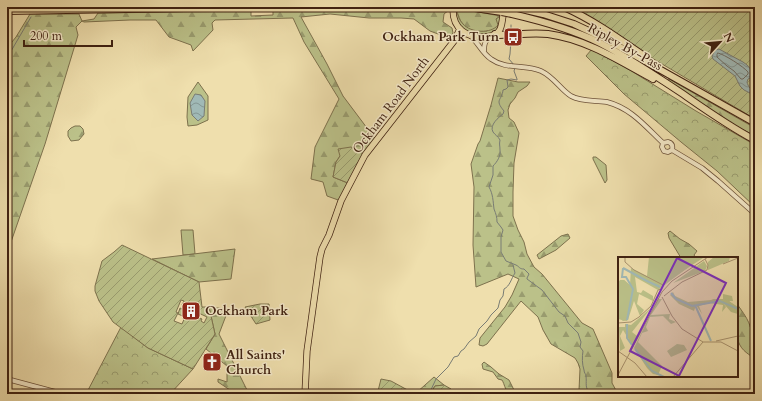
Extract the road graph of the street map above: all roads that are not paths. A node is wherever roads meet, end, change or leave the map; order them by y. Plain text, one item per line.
1 (244, 7) edge
2 (468, 7) edge
3 (513, 7) edge
4 (564, 7) edge
5 (453, 10) dead end
6 (7, 11) edge
7 (502, 14) junction
8 (460, 29) junction
9 (469, 35) junction
10 (494, 35) junction
11 (454, 41) junction
12 (484, 51) junction
13 (679, 80) junction
14 (676, 90) junction
15 (755, 123) edge
16 (755, 140) edge
17 (664, 143) junction
18 (672, 150) junction
19 (755, 214) edge
20 (7, 379) edge
21 (63, 394) edge
22 (305, 394) edge

1 - 6 highway
2 - 7 highway, Ripley By-Pass
3 - 13 highway, Ripley By-Pass
4 - 13 highway
5 - 8 main road
7 - 10 main road
7 - 14 highway, Ripley By-Pass, bridge
8 - 9 main road
8 - 11 main road, Ockham Road North
9 - 10 main road
9 - 11 main road, Ockham Road North
9 - 12 street
10 - 12 street
10 - 14 highway
11 - 22 main road, Ockham Road North
12 - 17 street
13 - 15 highway
14 - 16 highway
17 - 18 street
17 - 18 street
18 - 19 street
20 - 21 street

